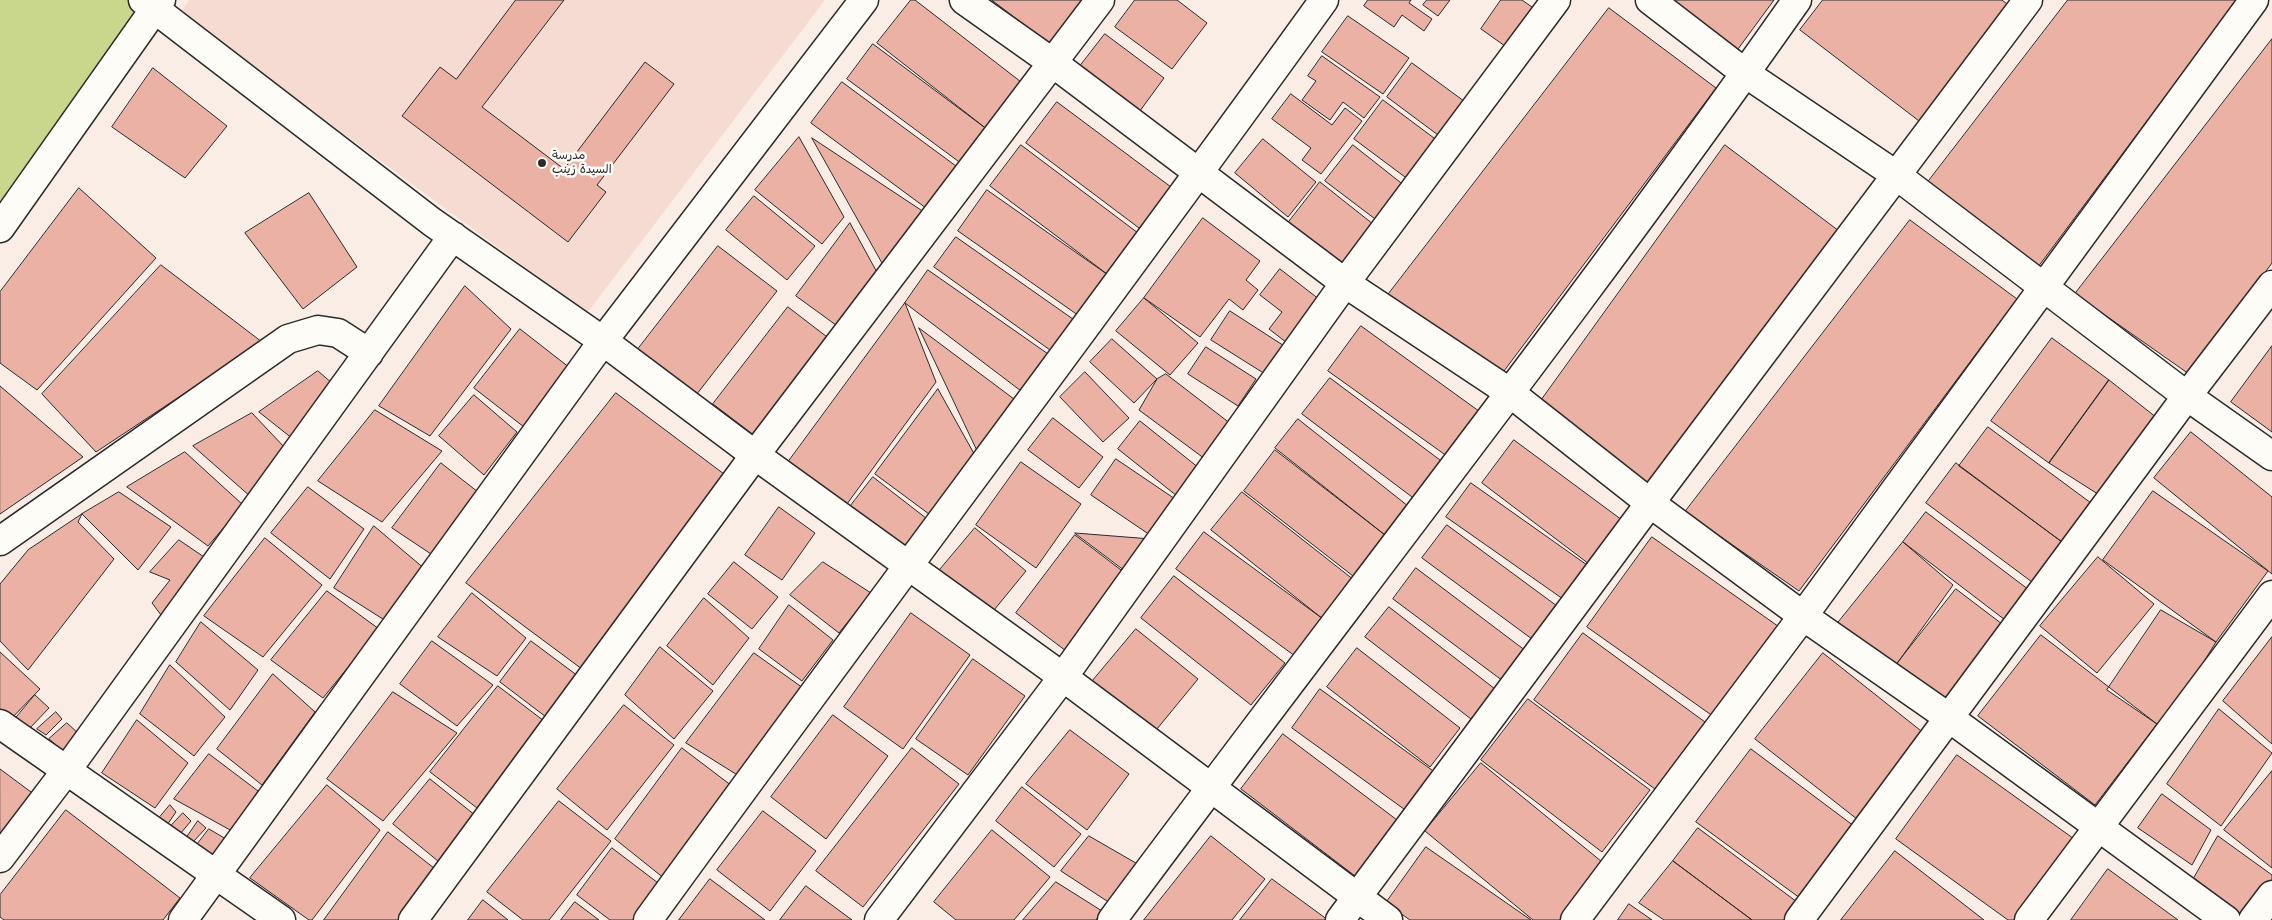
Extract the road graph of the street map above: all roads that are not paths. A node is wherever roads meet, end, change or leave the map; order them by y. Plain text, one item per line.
1 (864, 0) edge
2 (964, 0) edge
3 (1100, 0) edge
4 (1324, 0) edge
5 (1556, 0) edge
6 (1650, 0) edge
7 (1797, 0) edge
8 (2028, 0) edge
9 (2254, 0) edge
10 (153, 3) edge
11 (1053, 63) junction
12 (1746, 73) junction
13 (1199, 173) junction
14 (1896, 175) junction
15 (0, 228) edge
16 (453, 236) junction
17 (1345, 283) junction
18 (2272, 285) edge
19 (2043, 288) junction
20 (603, 341) junction
21 (369, 353) junction
22 (1509, 392) junction
23 (2187, 396) junction
24 (755, 455) junction
25 (2272, 456) edge
26 (1650, 503) junction
27 (0, 541) edge
28 (907, 564) junction
29 (2272, 595) edge
30 (1804, 616) junction
31 (1063, 677) junction
32 (1948, 717) junction
33 (0, 724) edge
34 (66, 771) junction
35 (1210, 788) junction
36 (2098, 826) junction
37 (0, 858) edge
38 (216, 874) junction
39 (2272, 896) edge
40 (1357, 897) junction
41 (182, 920) edge
42 (281, 920) edge
43 (413, 920) edge
44 (648, 920) edge
45 (879, 920) edge
46 (1112, 920) edge
47 (1340, 920) edge
48 (1388, 920) edge
49 (1575, 920) edge
50 (1799, 920) edge
51 (2029, 920) edge
52 (2226, 920) edge
53 (2253, 920) edge

1 - 20 street
2 - 11 street
3 - 11 street
4 - 13 street
5 - 17 street
6 - 12 street
7 - 12 street
8 - 14 street
9 - 19 street
10 - 15 street
10 - 16 street
11 - 13 street
11 - 24 street
12 - 14 street
12 - 22 street
13 - 17 street
13 - 28 street
14 - 19 street
14 - 26 street
16 - 20 street
16 - 21 street
17 - 22 street
17 - 31 street
18 - 23 street
19 - 23 street
19 - 30 street
20 - 24 street
20 - 38 street
21 - 27 street
21 - 34 street
22 - 26 street
22 - 35 street
23 - 25 street
23 - 32 street
24 - 28 street
24 - 43 street
26 - 30 street
26 - 40 street
28 - 31 street
28 - 44 street
29 - 36 street
30 - 32 street
30 - 49 street
31 - 35 street
31 - 45 street
32 - 36 street
32 - 50 street
33 - 34 street
34 - 37 street
34 - 38 street
35 - 40 street
35 - 46 street
36 - 51 street
36 - 52 street
38 - 41 street
38 - 42 street
39 - 53 street
40 - 47 street
40 - 48 street

